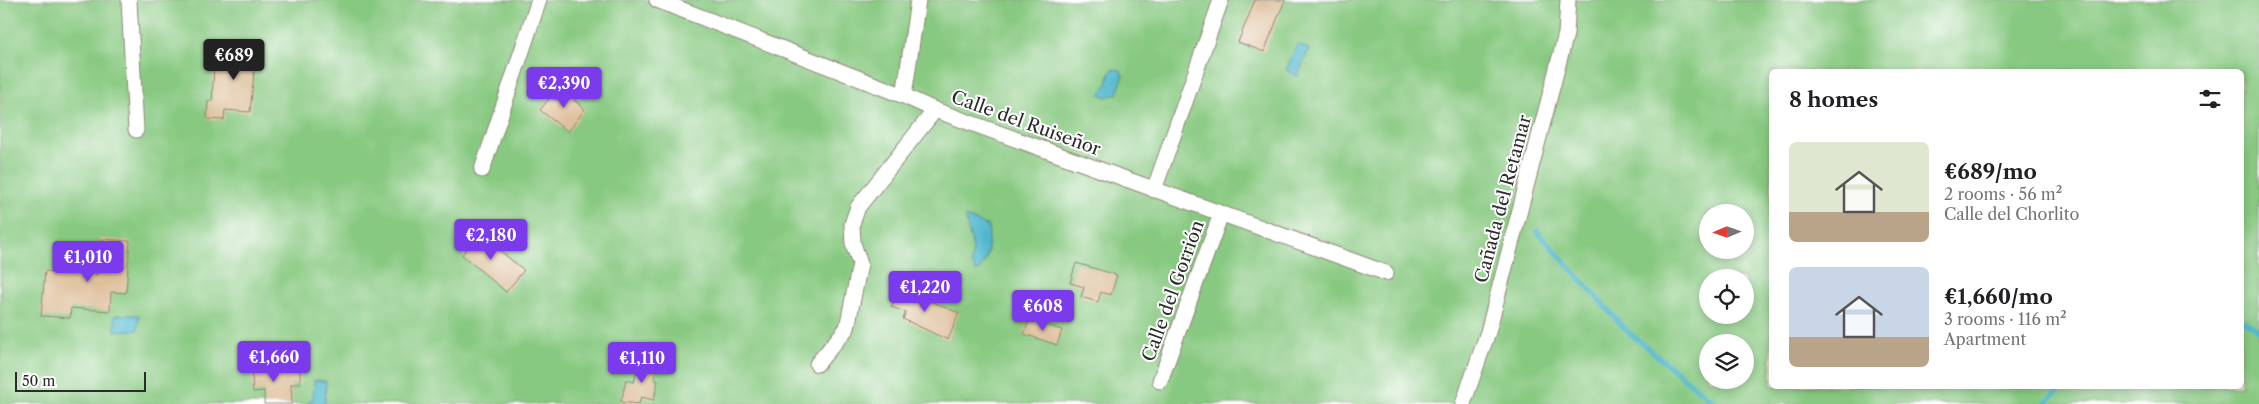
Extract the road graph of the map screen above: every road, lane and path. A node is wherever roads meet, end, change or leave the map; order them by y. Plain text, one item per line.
1 (129, 0) edge
2 (539, 0) edge
3 (657, 0) edge
4 (918, 0) edge
5 (1221, 0) edge
6 (1568, 0) edge
7 (904, 96) junction
8 (935, 110) junction
9 (136, 130) dead end
10 (482, 170) dead end
11 (1154, 190) junction
12 (1221, 214) junction
13 (1386, 273) dead end
14 (817, 364) dead end
15 (1160, 381) dead end
16 (1463, 404) edge

1 - 9 street
2 - 10 street
3 - 7 street, Calle del Ruiseñor
4 - 7 street
5 - 11 street
6 - 16 street, Cañada del Retamar
7 - 8 street, Calle del Ruiseñor
8 - 11 street, Calle del Ruiseñor
8 - 14 street
11 - 12 street, Calle del Ruiseñor
12 - 13 street, Calle del Ruiseñor
12 - 15 street, Calle del Gorrión

